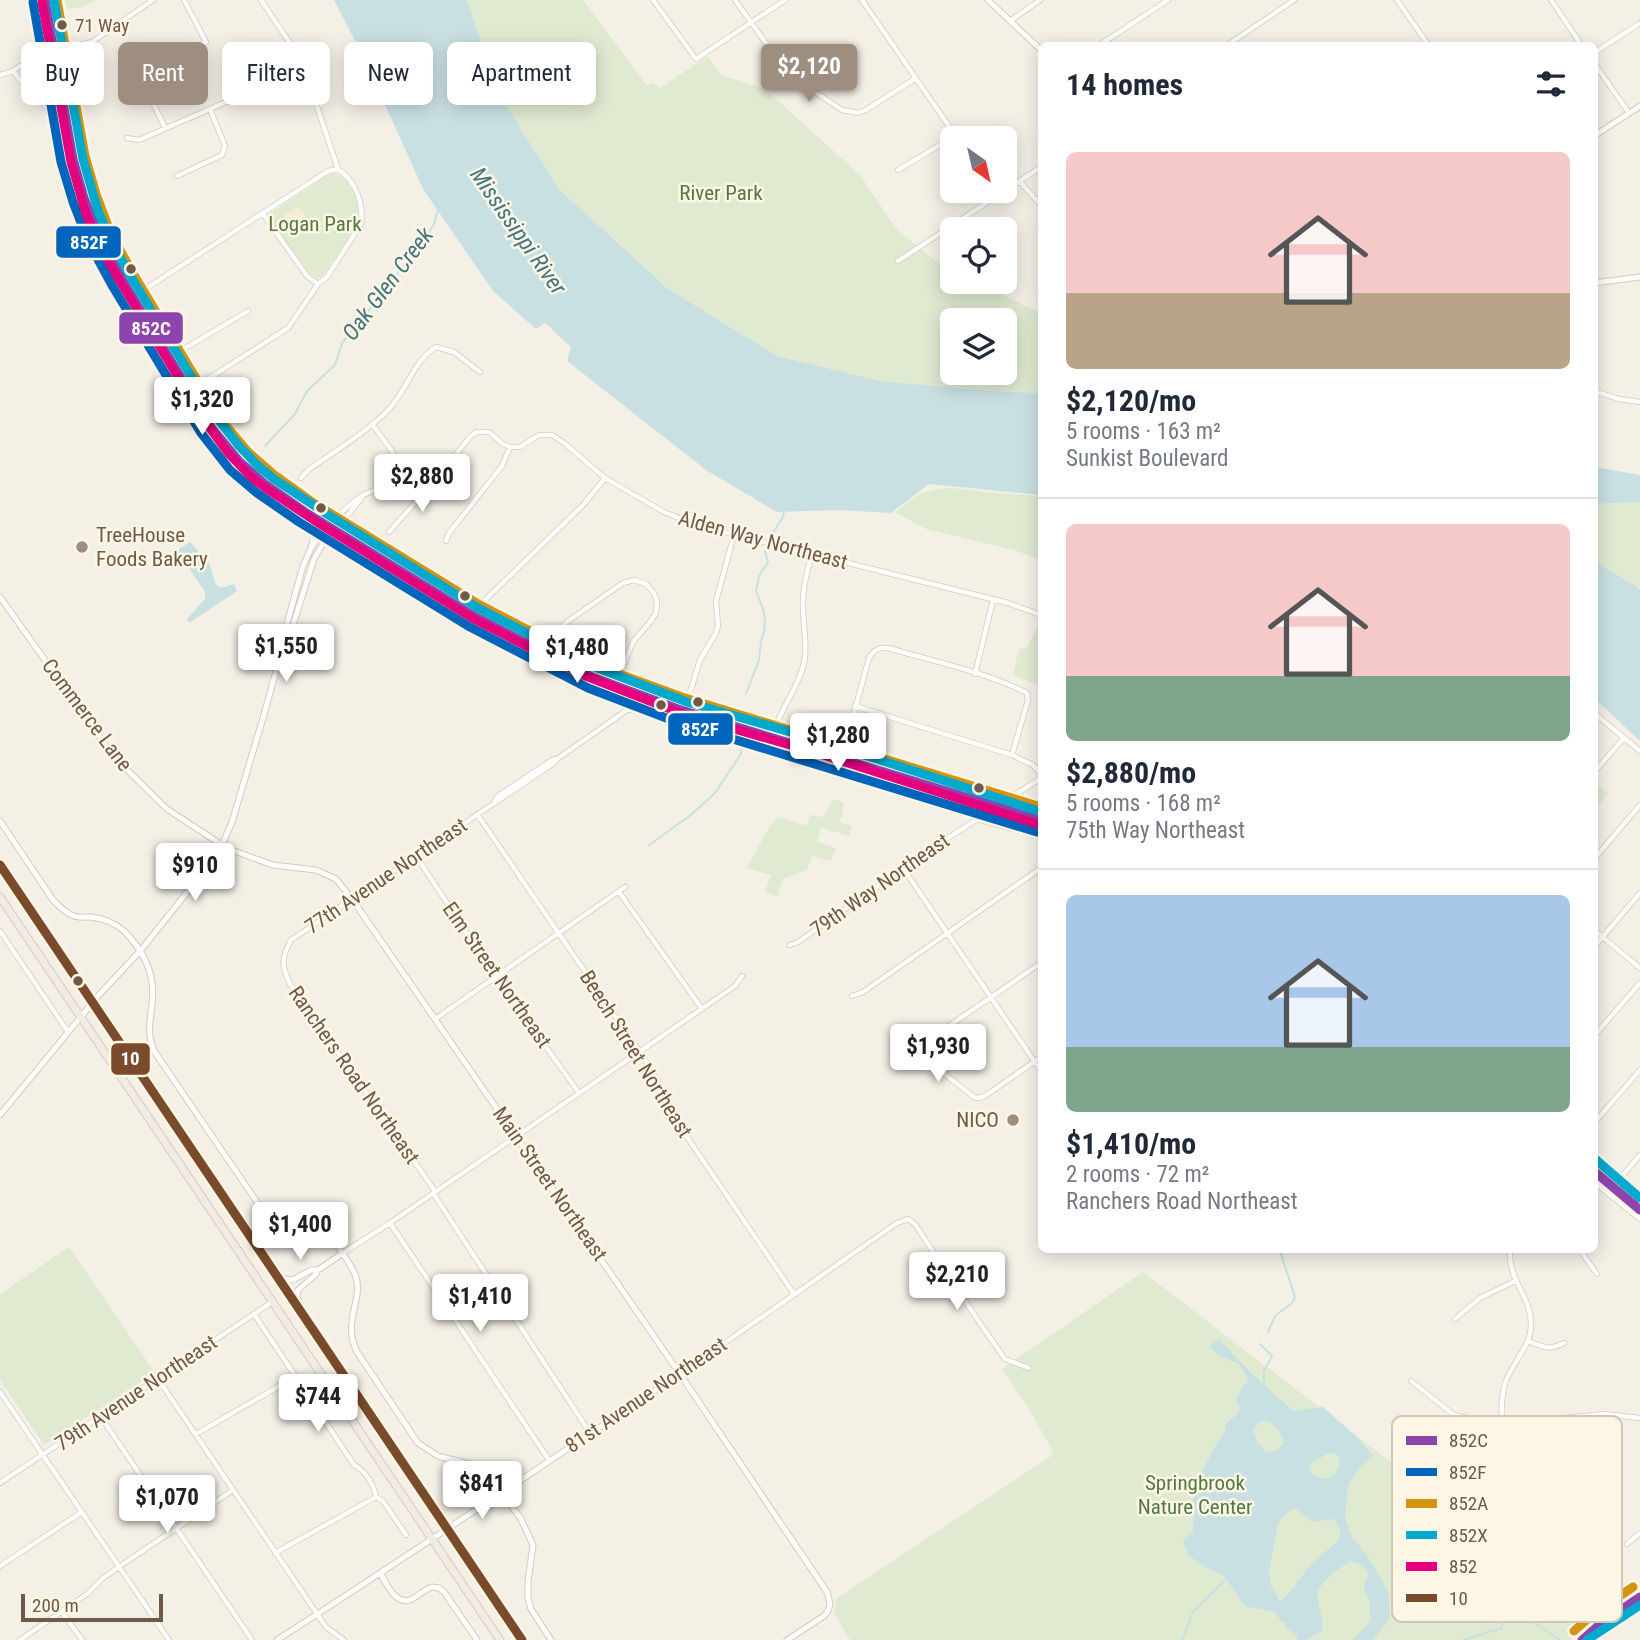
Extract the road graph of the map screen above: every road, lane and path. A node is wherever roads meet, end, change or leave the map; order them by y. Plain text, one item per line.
1 (45, 0) edge
2 (54, 0) edge
3 (153, 0) edge
4 (184, 0) edge
5 (261, 0) edge
6 (653, 0) edge
7 (735, 0) edge
8 (785, 0) edge
9 (862, 0) edge
10 (988, 0) edge
11 (1040, 0) edge
12 (1168, 0) edge
13 (1294, 0) edge
14 (1397, 0) edge
15 (1551, 0) edge
16 (1010, 21) junction
17 (750, 23) junction
18 (1640, 23) edge
19 (53, 42) edge
20 (62, 42) edge
21 (92, 42) edge
22 (289, 42) edge
23 (1104, 42) edge
24 (1232, 42) edge
25 (1426, 42) edge
26 (1579, 42) edge
27 (1038, 47) edge
28 (1598, 50) edge
29 (826, 52) dead end
30 (21, 66) edge
31 (1598, 69) edge
32 (13, 71) junction
33 (0, 75) edge
34 (916, 78) junction
35 (808, 89) junction
36 (222, 104) edge
37 (64, 105) edge
38 (73, 105) edge
39 (317, 105) edge
40 (1640, 106) edge
41 (210, 109) junction
42 (1629, 113) junction
43 (949, 126) edge
44 (165, 128) junction
45 (1598, 133) edge
46 (127, 138) dead end
47 (57, 142) dead end
48 (940, 146) edge
49 (338, 169) junction
50 (1038, 169) edge
51 (898, 170) dead end
52 (177, 176) dead end
53 (1020, 182) junction
54 (1017, 184) edge
55 (1038, 202) edge
56 (985, 203) edge
57 (263, 214) junction
58 (898, 261) dead end
59 (1640, 277) edge
60 (1598, 282) edge
61 (318, 284) junction
62 (140, 292) junction
63 (132, 297) junction
64 (248, 311) dead end
65 (272, 340) dead end
66 (177, 353) junction
67 (480, 372) dead end
68 (197, 386) junction
69 (1598, 392) edge
70 (1640, 402) edge
71 (372, 424) junction
72 (510, 447) junction
73 (301, 478) dead end
74 (605, 478) junction
75 (424, 483) junction
76 (405, 486) junction
77 (305, 512) junction
78 (337, 521) junction
79 (331, 527) junction
80 (390, 532) dead end
81 (734, 535) junction
82 (446, 541) dead end
83 (312, 546) junction
84 (812, 554) junction
85 (0, 597) edge
86 (993, 599) junction
87 (478, 608) junction
88 (1038, 614) edge
89 (474, 616) junction
90 (284, 643) junction
91 (549, 644) junction
92 (545, 653) junction
93 (625, 662) dead end
94 (975, 674) junction
95 (622, 688) junction
96 (648, 688) junction
97 (644, 696) junction
98 (687, 702) junction
99 (855, 706) junction
100 (629, 709) junction
101 (1598, 716) edge
102 (774, 728) junction
103 (772, 738) junction
104 (1624, 738) junction
105 (844, 750) junction
106 (1640, 751) edge
107 (1012, 755) junction
108 (1598, 767) edge
109 (1038, 772) edge
110 (1038, 778) edge
111 (1008, 801) junction
112 (1640, 805) edge
113 (995, 807) junction
114 (1038, 811) edge
115 (477, 814) junction
116 (976, 819) junction
117 (1038, 819) edge
118 (0, 821) edge
119 (1038, 836) edge
120 (222, 845) junction
121 (1598, 854) edge
122 (416, 856) junction
123 (0, 865) edge
124 (903, 868) junction
125 (1038, 870) edge
126 (625, 887) dead end
127 (619, 892) junction
128 (1640, 893) edge
129 (0, 897) edge
130 (352, 899) junction
131 (0, 931) edge
132 (559, 933) junction
133 (947, 933) junction
134 (1598, 933) edge
135 (1603, 937) junction
136 (1598, 943) edge
137 (790, 945) dead end
138 (141, 950) junction
139 (283, 954) joint
140 (1038, 965) edge
141 (1640, 968) edge
142 (742, 976) dead end
143 (496, 977) junction
144 (1640, 983) edge
145 (852, 996) dead end
146 (992, 997) junction
147 (92, 1003) junction
148 (702, 1009) junction
149 (80, 1018) junction
150 (435, 1019) junction
151 (1598, 1031) edge
152 (68, 1032) junction
153 (640, 1052) junction
154 (1038, 1060) edge
155 (1035, 1062) junction
156 (1038, 1066) edge
157 (1640, 1070) edge
158 (579, 1093) junction
159 (0, 1115) edge
160 (1598, 1118) edge
161 (517, 1136) junction
162 (1640, 1155) edge
163 (1598, 1162) edge
164 (1598, 1174) edge
165 (1619, 1180) junction
166 (1598, 1185) edge
167 (434, 1192) junction
168 (1640, 1198) edge
169 (1639, 1208) edge
170 (1640, 1219) edge
171 (390, 1223) junction
172 (1510, 1253) edge
173 (1582, 1253) edge
174 (343, 1254) junction
175 (318, 1270) junction
176 (1597, 1274) dead end
177 (277, 1276) junction
178 (1515, 1280) junction
179 (794, 1294) junction
180 (272, 1302) junction
181 (254, 1314) junction
182 (1455, 1319) dead end
183 (315, 1333) junction
184 (1528, 1341) junction
185 (1564, 1343) dead end
186 (1029, 1368) dead end
187 (680, 1374) junction
188 (293, 1375) junction
189 (158, 1379) junction
190 (1411, 1381) dead end
191 (0, 1393) edge
192 (1604, 1414) joint
193 (1458, 1416) edge
194 (1503, 1416) edge
195 (1584, 1416) edge
196 (101, 1417) junction
197 (1640, 1418) edge
198 (590, 1433) junction
199 (196, 1434) junction
200 (43, 1455) junction
201 (549, 1460) junction
202 (0, 1483) edge
203 (233, 1490) junction
204 (503, 1492) junction
205 (376, 1497) junction
206 (82, 1512) junction
207 (447, 1528) junction
208 (177, 1529) junction
209 (1640, 1533) edge
210 (406, 1535) dead end
211 (433, 1538) junction
212 (1627, 1544) dead end
213 (275, 1553) junction
214 (0, 1566) edge
215 (119, 1567) junction
216 (380, 1573) junction
217 (1640, 1597) edge
218 (1640, 1605) edge
219 (1622, 1609) edge
220 (62, 1612) junction
221 (317, 1615) junction
222 (1622, 1616) edge
223 (1603, 1622) edge
224 (1613, 1622) edge
225 (20, 1640) edge
226 (82, 1640) edge
227 (169, 1640) edge
228 (252, 1640) edge
229 (277, 1640) edge
230 (344, 1640) edge
231 (477, 1640) edge
232 (500, 1640) edge
233 (522, 1640) edge
234 (551, 1640) edge
235 (787, 1640) edge
236 (1584, 1640) edge

1 - 19 main road
2 - 20 main road
3 - 21 street
4 - 44 street
5 - 22 street
6 - 17 street
7 - 17 street
8 - 17 street
9 - 34 street
10 - 16 street
11 - 16 street
12 - 23 street
13 - 24 street
14 - 25 street
15 - 26 street
16 - 27 street
17 - 35 street
18 - 28 street
29 - 35 street
30 - 32 street
31 - 42 street
32 - 33 street
32 - 47 street
34 - 35 street
34 - 43 street
36 - 41 street
37 - 63 main road
38 - 62 main road
39 - 49 street
40 - 42 street
41 - 44 street
41 - 52 street
42 - 45 street
44 - 46 street
48 - 51 street
49 - 57 street
49 - 61 street
50 - 53 street
53 - 54 street
53 - 55 street
56 - 58 street
57 - 61 street
57 - 62 street
59 - 60 street
61 - 68 street
62 - 63 street
62 - 66 main road
63 - 77 main road
64 - 66 street
65 - 68 street
66 - 68 main road
67 - 71 street
68 - 78 main road
69 - 70 street
71 - 73 street
71 - 76 street
72 - 74 street, Alden Way Northeast
72 - 75 street
72 - 82 street
74 - 81 street, Alden Way Northeast
74 - 87 street
75 - 76 street
75 - 80 street
76 - 78 street
77 - 79 main road
77 - 83 main road
78 - 79 street
78 - 87 main road
79 - 83 street
79 - 89 main road
79 - 90 street
81 - 84 street, Alden Way Northeast
81 - 98 street
83 - 90 street
84 - 86 street, Alden Way Northeast
84 - 102 street
85 - 120 street, Commerce Lane
86 - 88 street, Alden Way Northeast
86 - 94 street
87 - 89 street
87 - 91 main road
89 - 92 main road
90 - 120 street
91 - 92 street
91 - 93 street
91 - 96 main road
92 - 95 main road
94 - 99 street
94 - 107 street
95 - 97 main road
95 - 100 main road
96 - 97 street, 77th Avenue Northeast
96 - 98 main road
97 - 100 street, 77th Avenue Northeast
97 - 103 main road
98 - 102 main road
99 - 105 street
99 - 107 street
100 - 115 street, 77th Avenue Northeast
101 - 104 street
102 - 103 street
102 - 105 main road
103 - 113 main road
104 - 106 street
104 - 108 street
105 - 111 main road
107 - 109 street
110 - 111 street, 79th Way Northeast
111 - 113 street, 79th Way Northeast
111 - 114 main road
112 - 121 street
113 - 116 street, 79th Way Northeast
113 - 117 main road
115 - 122 street, 77th Avenue Northeast
115 - 132 street, Beech Street Northeast
116 - 119 street
116 - 124 street, 79th Way Northeast
118 - 138 street
120 - 130 street, Main Street Northeast
120 - 138 street
122 - 130 street, 77th Avenue Northeast
122 - 143 street, Elm Street Northeast
123 - 147 main road
124 - 133 street
124 - 137 street, 79th Way Northeast
125 - 133 street
126 - 127 street
127 - 132 street
127 - 148 street
128 - 135 street
129 - 149 main road
130 - 139 street, 77th Avenue Northeast
130 - 150 street, Main Street Northeast
131 - 152 street
132 - 143 street
132 - 153 street, Beech Street Northeast
133 - 145 street
133 - 146 street
134 - 135 street
135 - 136 street
135 - 141 street
138 - 147 street
138 - 174 street
139 - 167 street, Ranchers Road Northeast
140 - 146 street
142 - 148 street
143 - 150 street
143 - 158 street, Elm Street Northeast
144 - 151 street
146 - 155 street
146 - 155 street
147 - 149 street
147 - 177 main road
148 - 153 street
149 - 152 street
149 - 180 main road
150 - 161 street, Main Street Northeast
152 - 159 street
153 - 158 street
153 - 179 street, Beech Street Northeast
154 - 155 street
155 - 156 street
157 - 160 street
158 - 161 street
161 - 167 street
161 - 187 street, Main Street Northeast
162 - 165 street
163 - 165 main road
164 - 169 main road
165 - 168 main road
166 - 170 street
167 - 171 street
167 - 198 street, Ranchers Road Northeast
171 - 174 street
171 - 201 street
172 - 178 street
173 - 176 street
174 - 175 street
174 - 204 street
175 - 177 street
175 - 183 street
177 - 183 main road
178 - 182 street
178 - 184 street
179 - 186 street, 81st Avenue Northeast
179 - 187 street, 81st Avenue Northeast
180 - 181 street, 79th Avenue Northeast
180 - 211 main road
181 - 188 street
181 - 189 street, 79th Avenue Northeast
183 - 207 main road
184 - 185 street
184 - 194 street
187 - 198 street, 81st Avenue Northeast
187 - 235 street, Main Street Northeast
188 - 199 street
188 - 205 street
189 - 196 street, 79th Avenue Northeast
189 - 199 street
190 - 193 street
191 - 200 street
192 - 195 street
192 - 197 street
196 - 200 street, 79th Avenue Northeast
196 - 208 street
198 - 201 street, 81st Avenue Northeast
199 - 203 street
200 - 202 street, 79th Avenue Northeast
200 - 206 street
201 - 204 street, 81st Avenue Northeast
203 - 208 street
203 - 213 street
204 - 207 street, 81st Avenue Northeast
204 - 234 street
205 - 210 street
205 - 213 street
206 - 214 street
206 - 215 street
207 - 211 street, 81st Avenue Northeast
207 - 233 main road
208 - 215 street
208 - 228 street
209 - 212 street
211 - 216 street, 81st Avenue Northeast
211 - 232 main road
213 - 221 street
215 - 220 street
215 - 227 street
216 - 221 street, 81st Avenue Northeast
216 - 231 street
217 - 219 street
218 - 222 street
220 - 225 street
220 - 226 street
221 - 229 street, 81st Avenue Northeast
221 - 230 street
223 - 236 street
224 - 236 street

